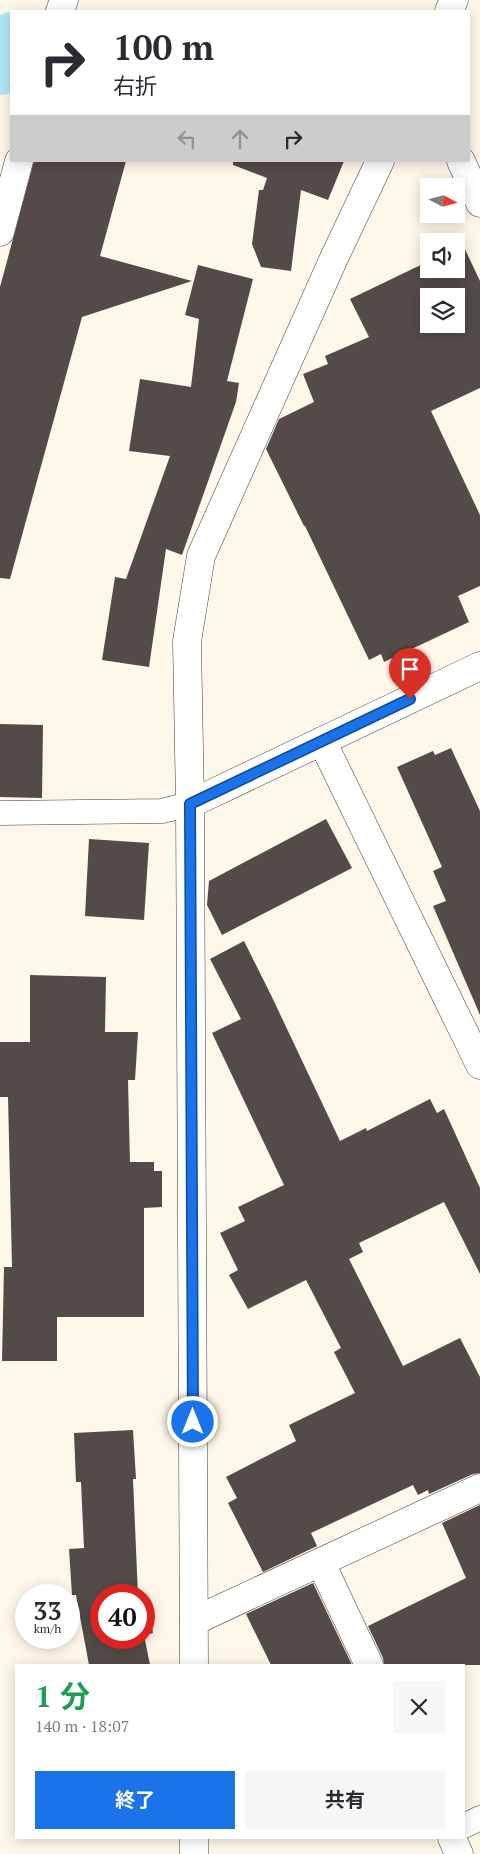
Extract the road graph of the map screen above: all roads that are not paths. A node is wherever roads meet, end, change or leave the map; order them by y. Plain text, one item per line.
1 (19, 162) edge
2 (380, 162) edge
3 (461, 162) edge
4 (480, 203) edge
5 (0, 232) edge
6 (480, 666) edge
7 (322, 741) junction
8 (190, 804) junction
9 (0, 813) edge
10 (480, 1066) edge
11 (480, 1488) edge
12 (321, 1563) junction
13 (194, 1621) junction
14 (194, 1664) edge
15 (369, 1664) edge
16 (480, 1818) edge
17 (465, 1826) edge
18 (194, 1839) edge
19 (452, 1839) edge
20 (194, 1854) edge
21 (459, 1854) edge

1 - 5 street
2 - 8 street
3 - 4 street
6 - 7 street
7 - 8 street
7 - 10 street
8 - 9 lane
8 - 13 street
11 - 12 street
12 - 13 street
12 - 15 street
13 - 14 street
16 - 17 lane
18 - 20 street
19 - 21 street

